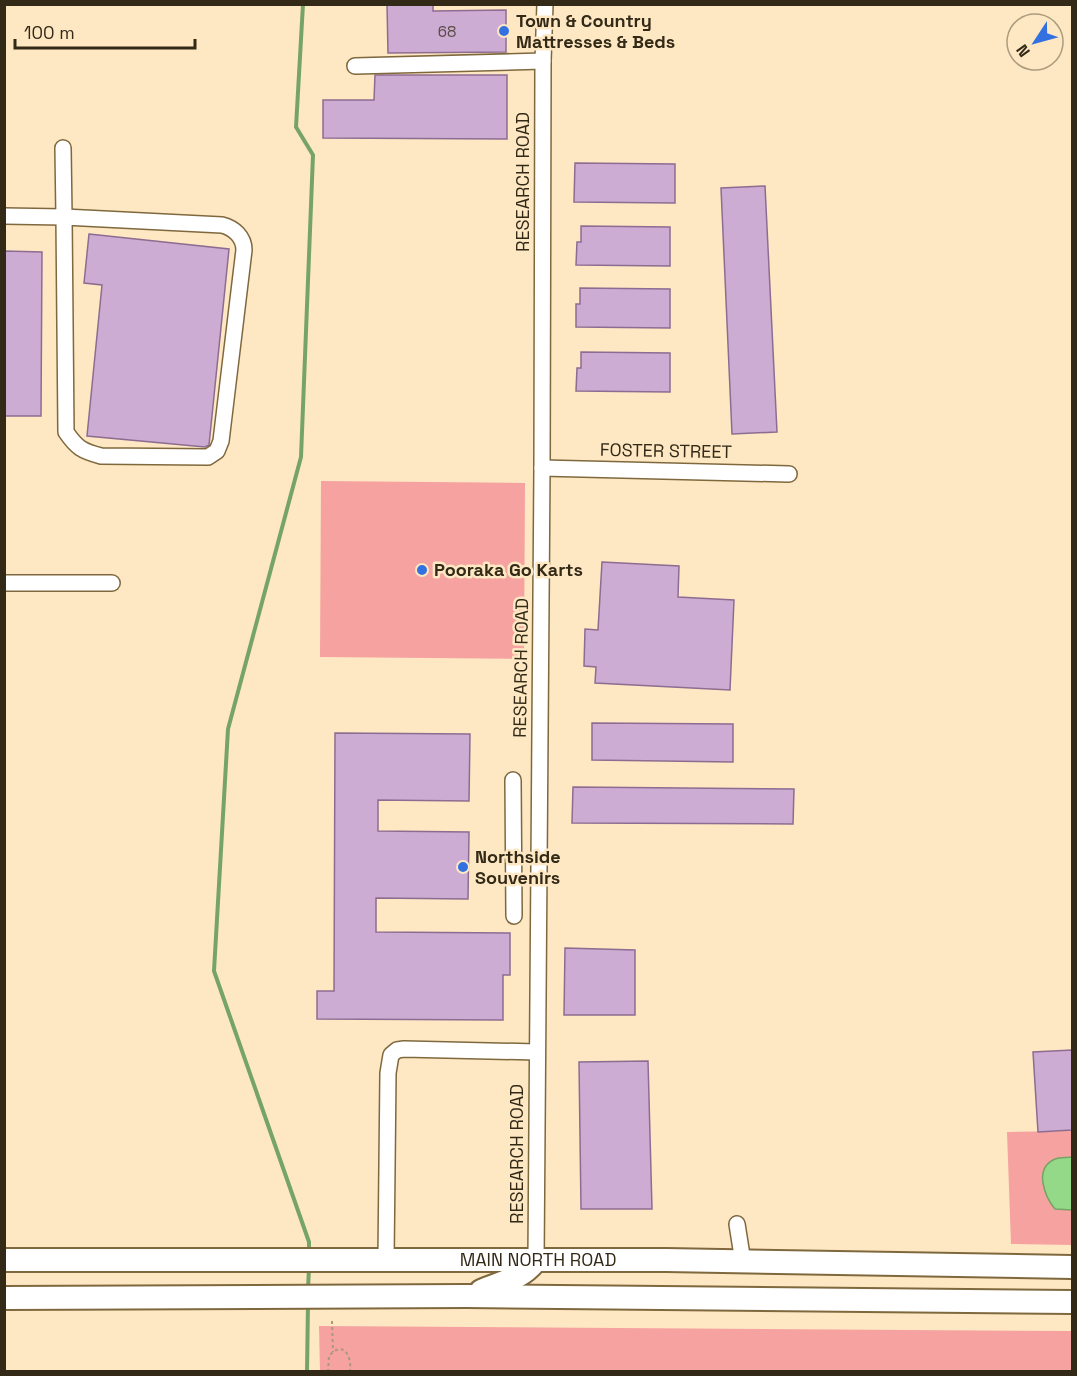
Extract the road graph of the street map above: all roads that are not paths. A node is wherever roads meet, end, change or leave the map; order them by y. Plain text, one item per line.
1 (545, 4) edge
2 (543, 61) junction
3 (355, 66) dead end
4 (63, 148) dead end
5 (4, 216) edge
6 (64, 217) junction
7 (542, 468) junction
8 (789, 474) dead end
9 (4, 583) edge
10 (112, 583) dead end
11 (513, 780) dead end
12 (513, 811) junction
13 (539, 811) junction
14 (513, 894) junction
15 (538, 894) junction
16 (514, 916) dead end
17 (537, 1052) junction
18 (737, 1224) dead end
19 (386, 1259) junction
20 (4, 1260) edge
21 (536, 1260) junction
22 (743, 1262) junction
23 (1072, 1267) edge
24 (467, 1296) junction
25 (4, 1298) edge
26 (578, 1298) junction
27 (1072, 1302) edge

1 - 2 street, RESEARCH ROAD
2 - 3 street
2 - 7 street, RESEARCH ROAD
4 - 6 street
5 - 6 street
6 - 6 street
7 - 8 street, FOSTER STREET
7 - 13 street, RESEARCH ROAD
9 - 10 street
11 - 12 street
12 - 13 street
12 - 14 street
13 - 15 street, RESEARCH ROAD
14 - 15 street
14 - 16 street
15 - 17 street, RESEARCH ROAD
17 - 19 street
17 - 21 street, RESEARCH ROAD
18 - 22 street
19 - 20 highway, MAIN NORTH ROAD
19 - 21 highway, MAIN NORTH ROAD
21 - 22 highway, MAIN NORTH ROAD
21 - 24 highway
21 - 26 highway
22 - 23 highway, MAIN NORTH ROAD
24 - 25 highway, MAIN NORTH ROAD
24 - 26 highway, MAIN NORTH ROAD
26 - 27 highway, MAIN NORTH ROAD

